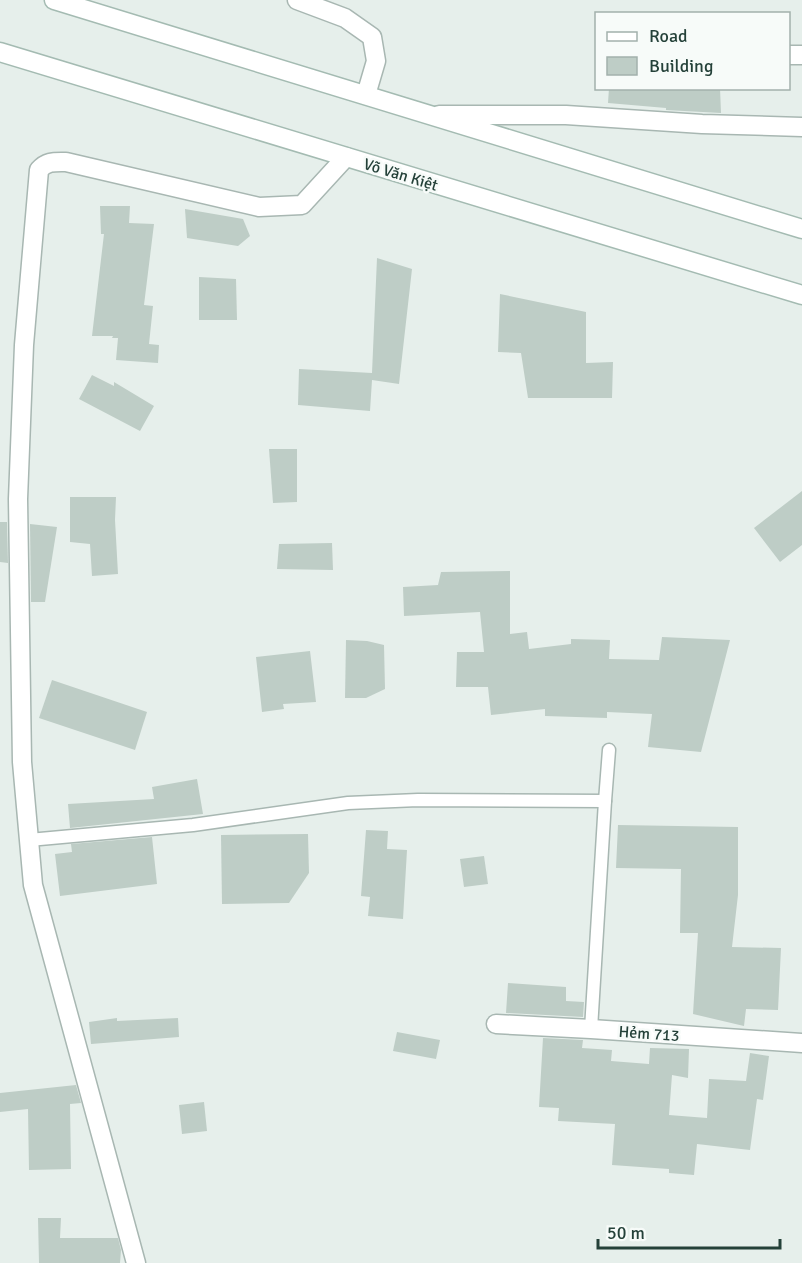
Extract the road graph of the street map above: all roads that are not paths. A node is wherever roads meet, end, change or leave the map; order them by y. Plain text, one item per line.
1 (54, 0) edge
2 (297, 0) edge
3 (2, 53) edge
4 (366, 95) junction
5 (431, 115) junction
6 (802, 127) edge
7 (346, 157) junction
8 (802, 229) edge
9 (802, 295) edge
10 (609, 750) dead end
11 (605, 799) junction
12 (29, 840) junction
13 (496, 1024) dead end
14 (591, 1029) junction
15 (802, 1043) edge
16 (136, 1263) edge

1 - 4 street
2 - 4 street
3 - 7 street, Võ Văn Kiệt
4 - 5 street
5 - 6 street
5 - 8 street
7 - 9 street, Võ Văn Kiệt
7 - 12 street
10 - 11 lane
11 - 12 lane
11 - 14 lane
12 - 16 street
13 - 14 street, Hẻm 713
14 - 15 street, Hẻm 713

